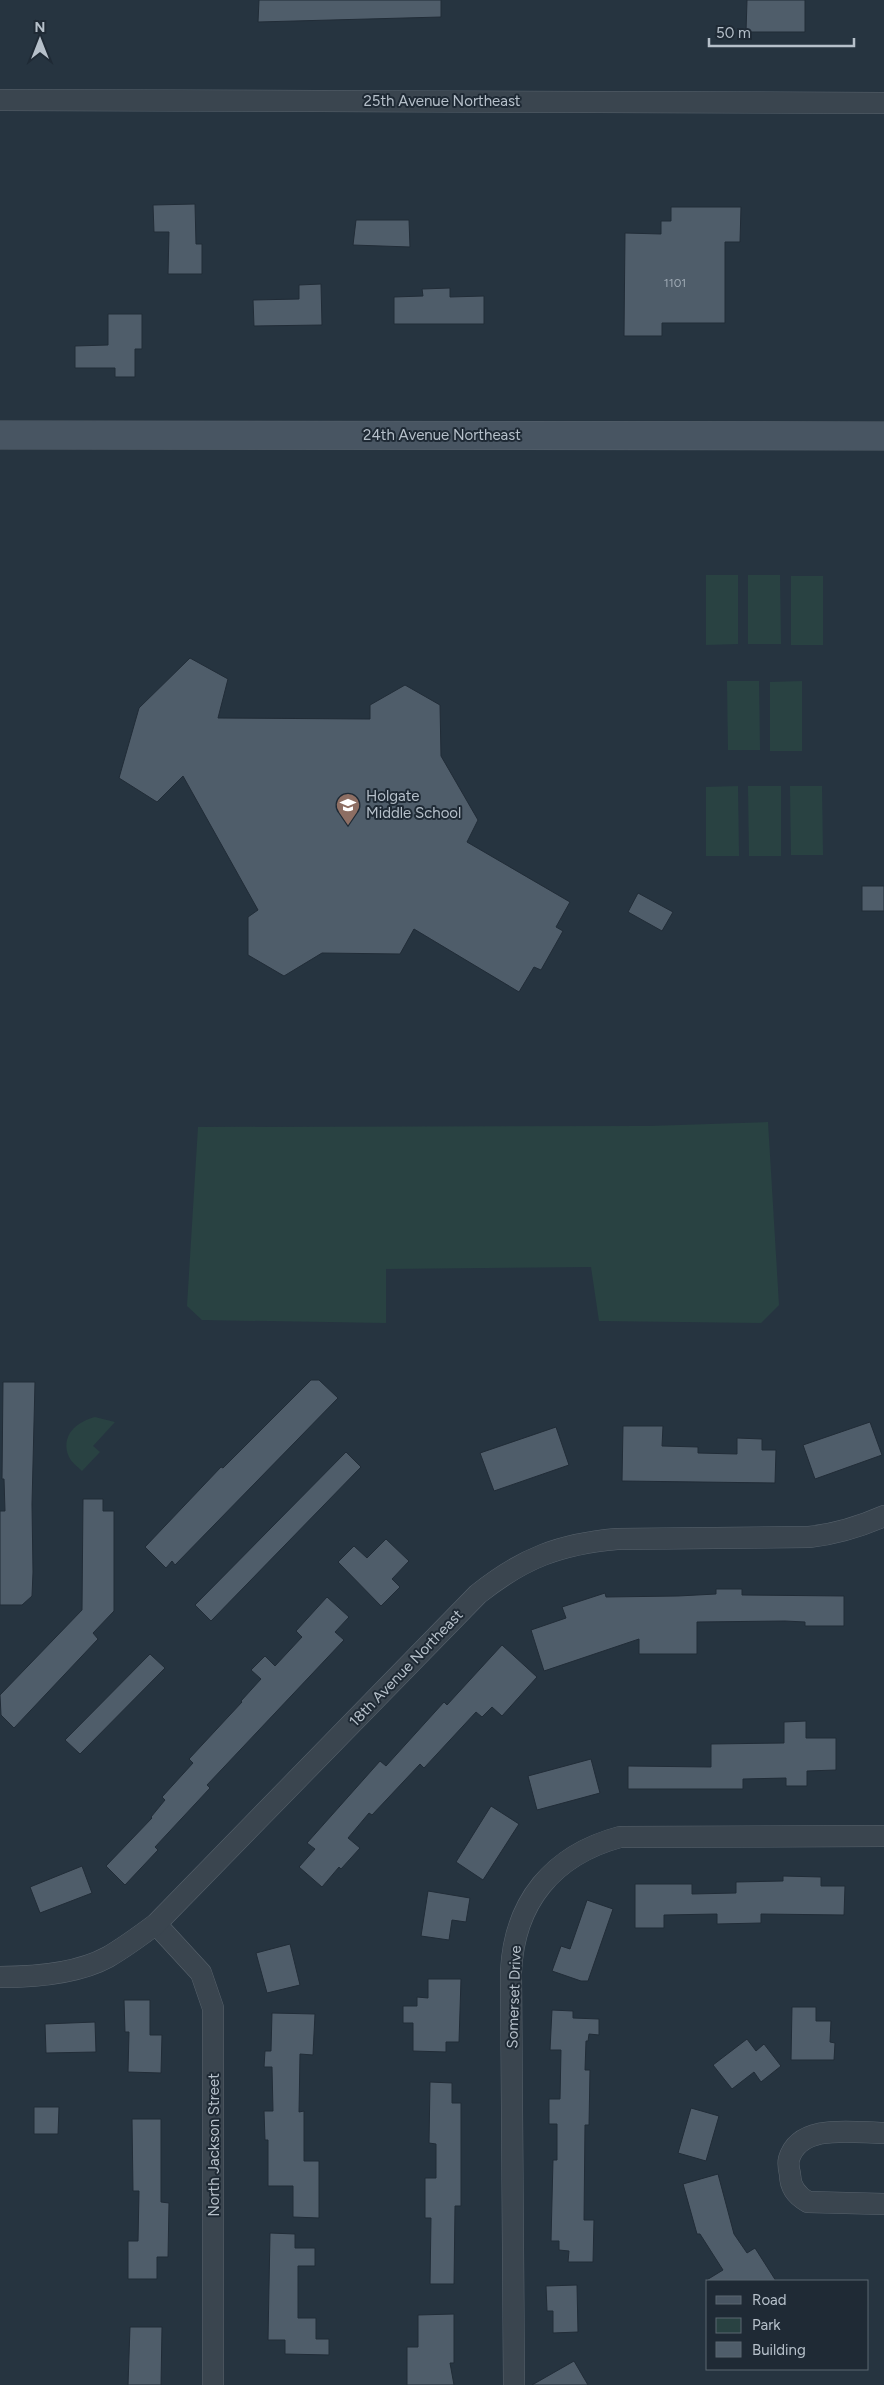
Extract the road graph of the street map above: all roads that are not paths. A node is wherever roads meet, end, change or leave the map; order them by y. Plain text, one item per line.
1 (0, 100) edge
2 (884, 102) edge
3 (0, 435) edge
4 (884, 436) edge
5 (884, 1516) edge
6 (884, 1836) edge
7 (156, 1924) junction
8 (0, 1977) edge
9 (884, 2134) edge
10 (884, 2204) edge
11 (213, 2385) edge
12 (514, 2385) edge

1 - 2 street, 25th Avenue Northeast
3 - 4 main road, 24th Avenue Northeast
5 - 7 street, 18th Avenue Northeast
6 - 12 street, Somerset Drive
7 - 8 street, 18th Avenue Northeast
7 - 11 street, North Jackson Street
9 - 10 street

